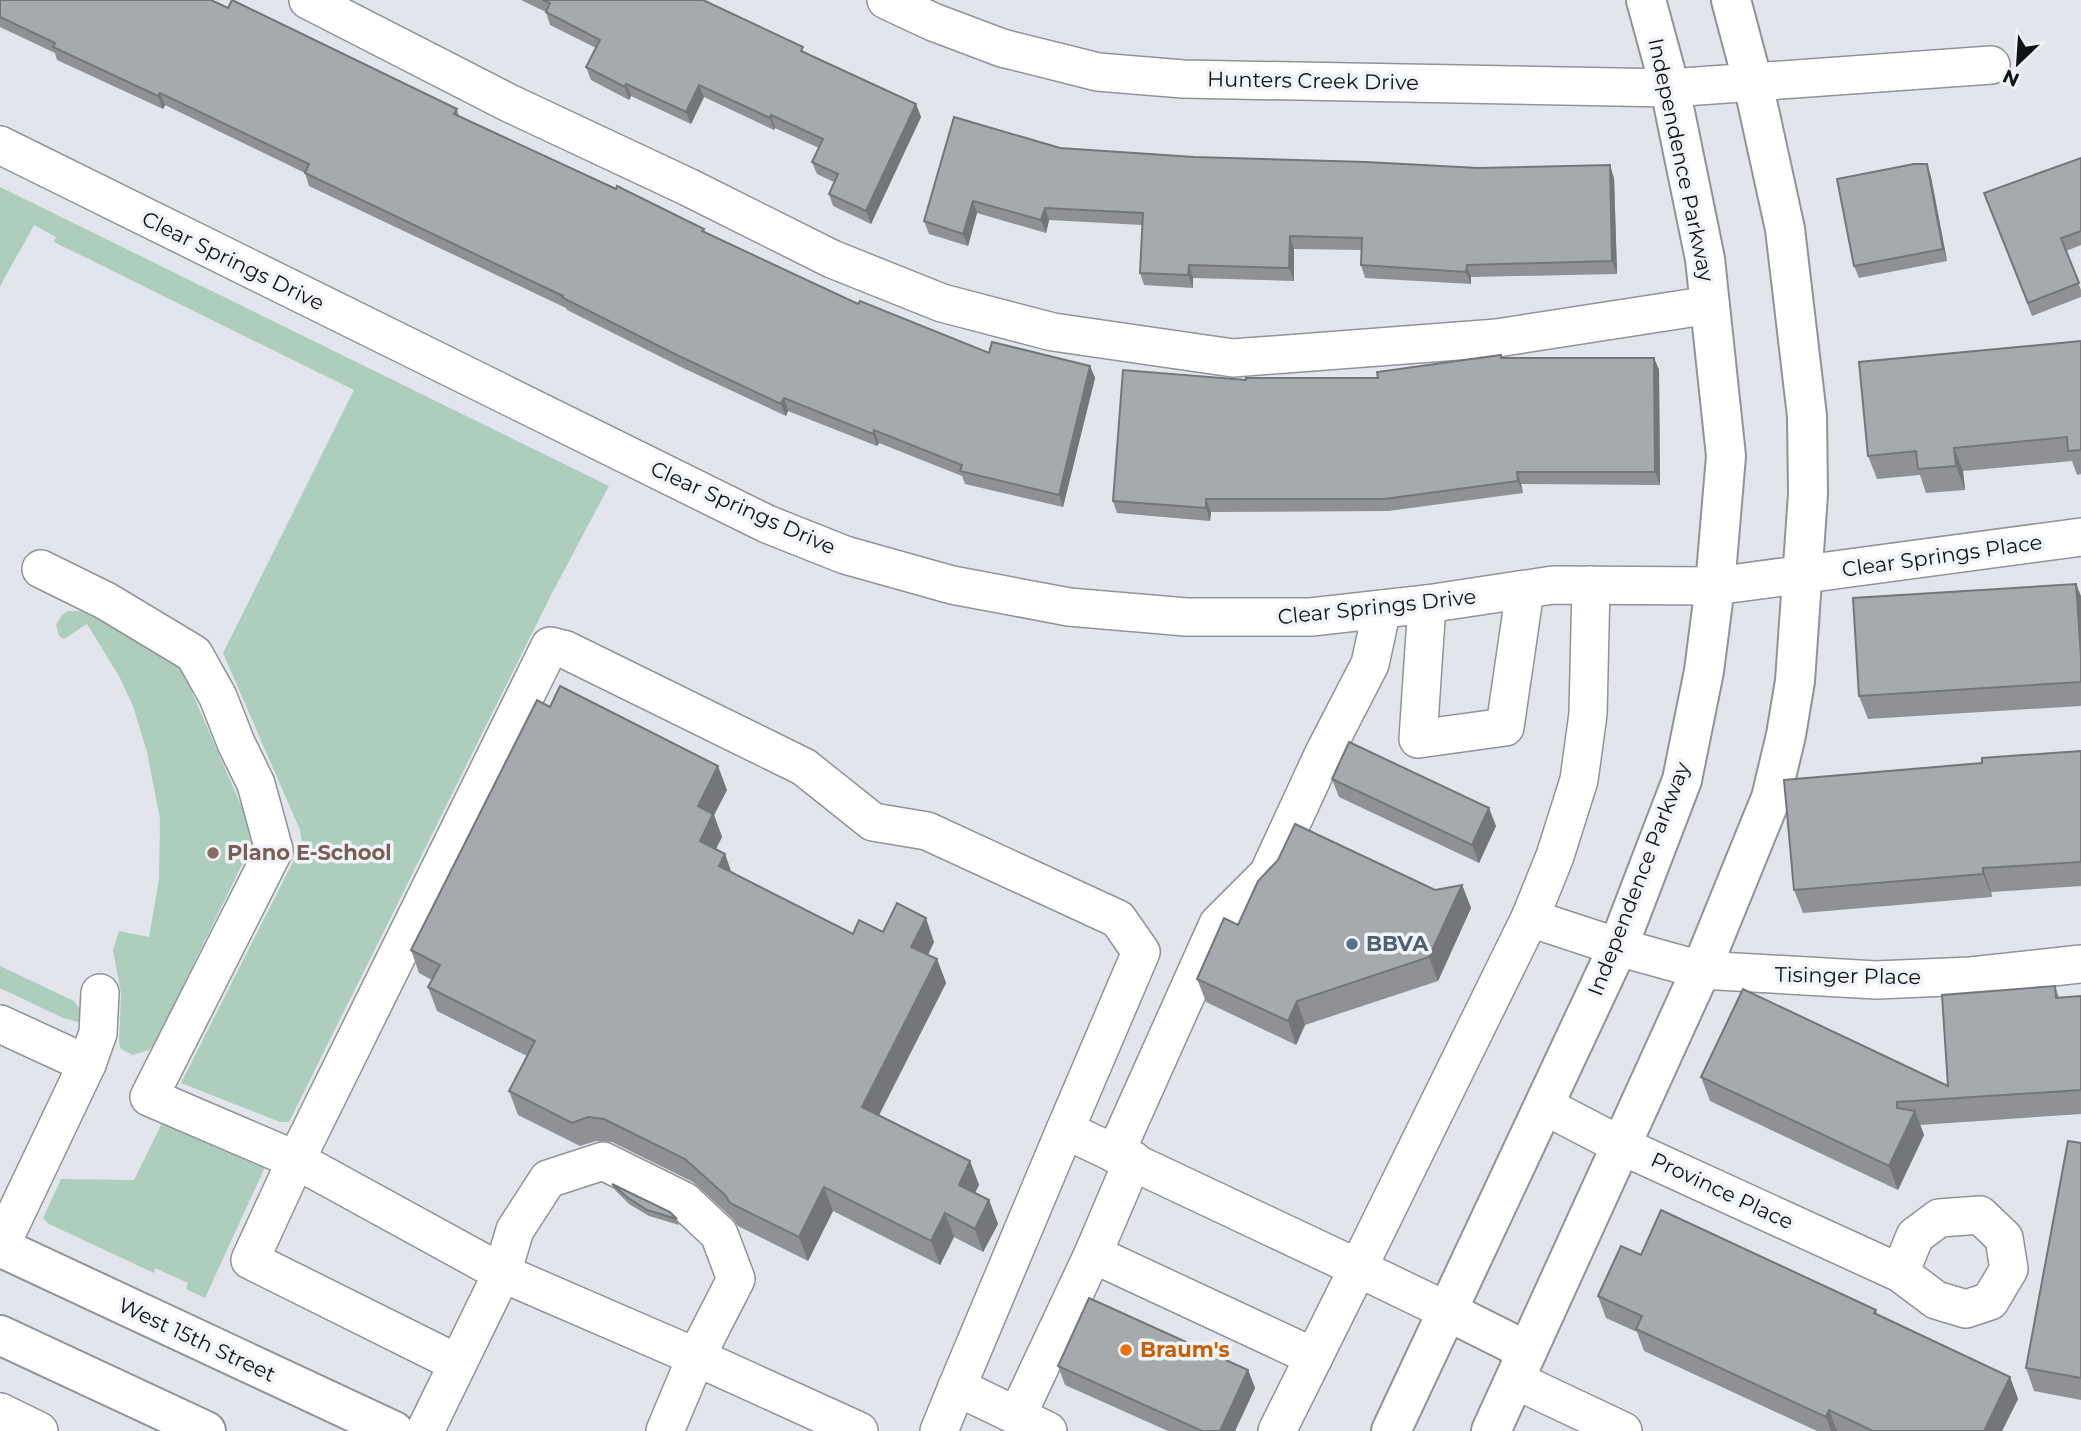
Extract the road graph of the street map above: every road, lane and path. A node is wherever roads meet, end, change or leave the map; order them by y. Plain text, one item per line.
1 (308, 0) edge
2 (886, 0) edge
3 (1646, 0) edge
4 (1731, 0) edge
5 (1991, 65) dead end
6 (1753, 83) junction
7 (1670, 88) junction
8 (0, 145) edge
9 (1710, 305) junction
10 (2081, 537) edge
11 (41, 569) dead end
12 (1803, 574) junction
13 (1591, 585) junction
14 (1715, 586) junction
15 (1525, 590) junction
16 (1427, 604) junction
17 (1382, 609) junction
18 (1530, 918) junction
19 (1618, 947) junction
20 (2081, 964) edge
21 (1701, 970) junction
22 (100, 993) dead end
23 (0, 1024) edge
24 (87, 1064) junction
25 (1545, 1106) junction
26 (1065, 1130) junction
27 (1620, 1145) junction
28 (1124, 1157) junction
29 (296, 1160) junction
30 (0, 1247) edge
31 (1093, 1255) junction
32 (1358, 1268) junction
33 (502, 1273) junction
34 (1900, 1273) dead end
35 (1447, 1311) junction
36 (0, 1335) edge
37 (696, 1357) junction
38 (1314, 1357) junction
39 (457, 1363) junction
40 (1521, 1365) junction
41 (957, 1387) junction
42 (0, 1412) edge
43 (1032, 1424) edge
44 (39, 1431) edge
45 (206, 1431) edge
46 (394, 1431) edge
47 (425, 1431) edge
48 (665, 1431) edge
49 (859, 1431) edge
50 (939, 1431) edge
51 (1277, 1431) edge
52 (1391, 1431) edge
53 (1491, 1431) edge
54 (1623, 1431) edge

1 - 9 street
2 - 7 street, Hunters Creek Drive
3 - 7 main road, Independence Parkway
4 - 6 main road
5 - 6 street, Hunters Creek Drive
6 - 7 street, Hunters Creek Drive
6 - 12 main road
7 - 9 main road, Independence Parkway
8 - 17 street, Clear Springs Drive
9 - 14 main road, Independence Parkway
10 - 12 street, Clear Springs Place
11 - 29 street
12 - 14 street, Clear Springs Drive
12 - 21 main road
13 - 14 street, Clear Springs Drive
13 - 15 street, Clear Springs Drive
13 - 18 street
14 - 19 main road, Independence Parkway
15 - 16 street, Clear Springs Drive
15 - 16 street
16 - 17 street, Clear Springs Drive
17 - 28 street
18 - 19 street, Tisinger Place
18 - 32 street
19 - 21 street, Tisinger Place
19 - 25 main road, Independence Parkway
20 - 21 street, Tisinger Place
21 - 27 main road
22 - 24 street
23 - 24 street
24 - 30 street
25 - 27 street, Province Place
25 - 35 main road, Independence Parkway
26 - 28 street
26 - 29 street
26 - 41 street
27 - 34 street, Province Place
27 - 40 main road
28 - 31 street
28 - 32 street
29 - 33 street
29 - 39 street
30 - 46 main road, West 15th Street
31 - 38 street
31 - 43 street
32 - 35 street
32 - 38 street
33 - 37 street
33 - 37 street
33 - 39 street
35 - 40 main road
35 - 52 main road, Independence Parkway
36 - 45 main road
37 - 48 street
37 - 49 street
38 - 51 street
39 - 47 street
40 - 53 main road
40 - 54 street
41 - 43 street
41 - 50 street
42 - 44 street

